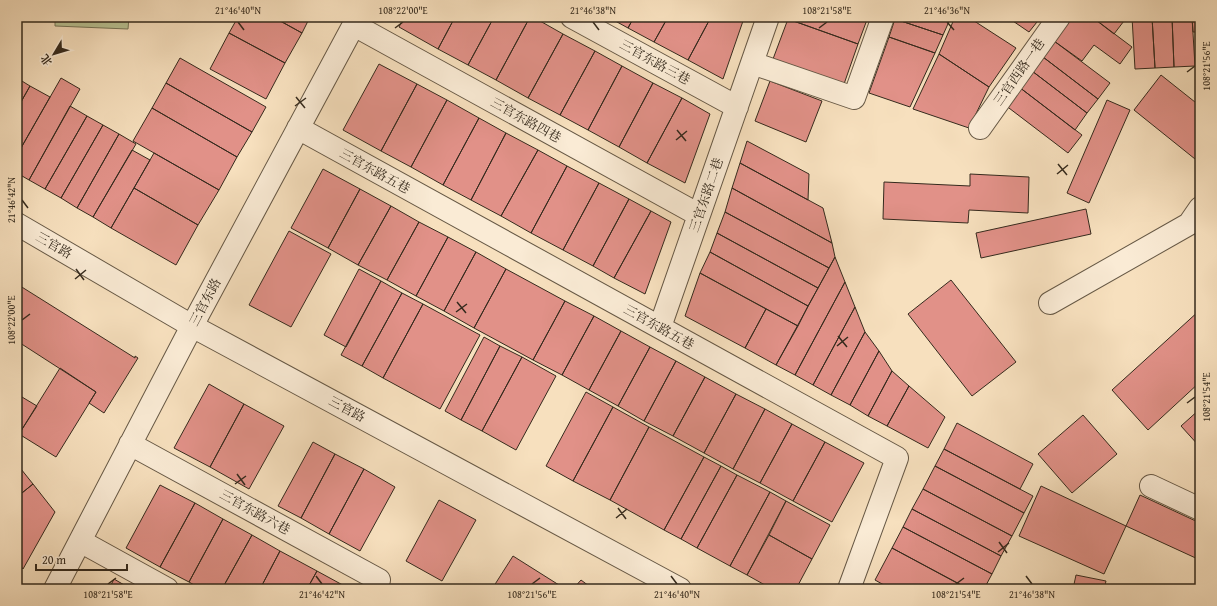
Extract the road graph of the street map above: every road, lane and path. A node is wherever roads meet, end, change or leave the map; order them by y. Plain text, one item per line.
1 (572, 17) edge
2 (768, 17) edge
3 (883, 17) edge
4 (1059, 17) edge
5 (356, 21) edge
6 (752, 63) junction
7 (737, 107) junction
8 (298, 128) junction
9 (980, 128) dead end
10 (1200, 208) edge
11 (699, 215) junction
12 (17, 224) edge
13 (1050, 303) dead end
14 (192, 326) junction
15 (660, 327) junction
16 (130, 444) junction
17 (1151, 486) dead end
18 (1200, 509) edge
19 (80, 541) junction
20 (379, 580) dead end
21 (55, 589) edge
22 (168, 589) edge
23 (680, 589) edge
24 (849, 589) edge

1 - 7 street, 三官东路三巷
2 - 6 street, 三官东路二巷
3 - 6 street
4 - 9 street, 三官西路一巷
5 - 8 street, 三官东路
5 - 11 street, 三官东路四巷
6 - 7 street, 三官东路二巷
7 - 11 street, 三官东路二巷
8 - 14 street, 三官东路
8 - 15 street, 三官东路五巷
10 - 13 street
11 - 15 street, 三官东路二巷
12 - 14 street, 三官路
14 - 16 street, 三官东路
14 - 23 street, 三官路
15 - 24 street, 三官东路五巷
16 - 19 street, 三官东路
16 - 20 street, 三官东路六巷
17 - 18 street
19 - 21 street, 三官东路
19 - 22 street

